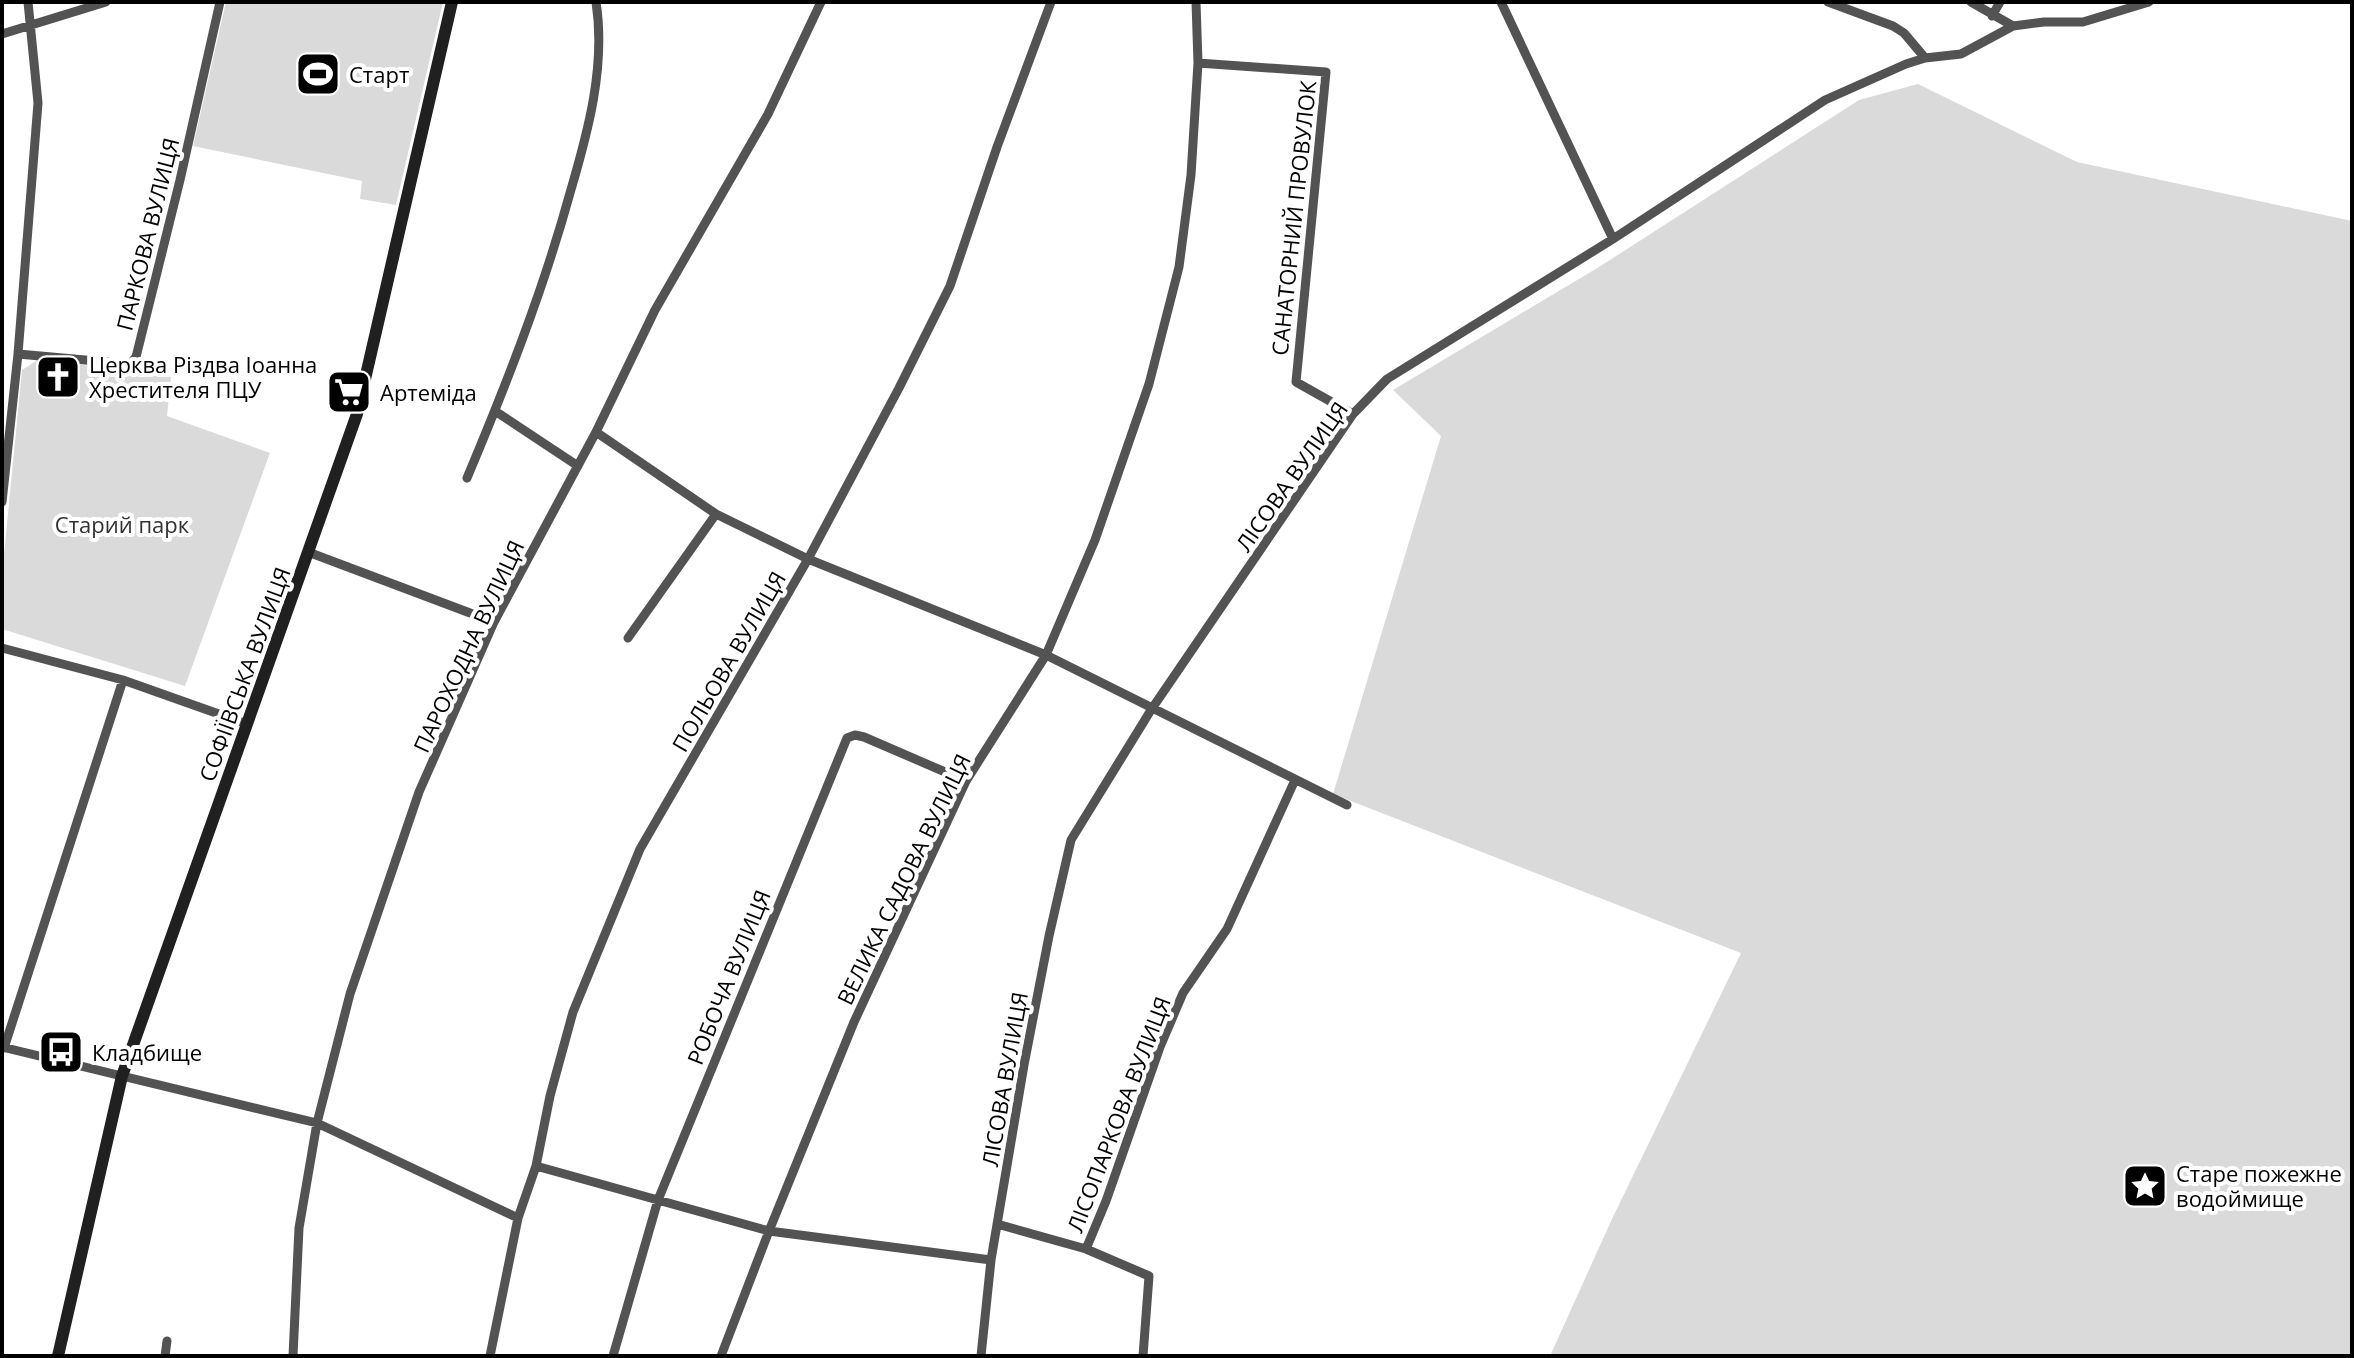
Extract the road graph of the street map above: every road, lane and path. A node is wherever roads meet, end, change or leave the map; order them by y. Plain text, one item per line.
1 (28, 2) edge
2 (106, 2) edge
3 (220, 2) edge
4 (452, 2) edge
5 (596, 2) edge
6 (821, 2) edge
7 (1051, 2) edge
8 (1196, 2) edge
9 (1501, 2) edge
10 (1828, 2) edge
11 (1971, 2) edge
12 (2000, 2) edge
13 (2149, 2) edge
14 (2127, 6) edge
15 (1992, 16) junction
16 (30, 26) junction
17 (2013, 26) junction
18 (2, 34) edge
19 (1925, 58) junction
20 (1198, 63) junction
21 (1613, 239) junction
22 (18, 354) junction
23 (495, 411) junction
24 (1353, 414) junction
25 (596, 432) junction
26 (578, 466) junction
27 (467, 478) dead end
28 (2, 502) edge
29 (716, 514) junction
30 (308, 552) junction
31 (808, 559) junction
32 (494, 622) junction
33 (628, 638) dead end
34 (2, 648) edge
35 (1046, 655) junction
36 (123, 680) junction
37 (1151, 710) junction
38 (247, 724) junction
39 (1295, 780) junction
40 (966, 781) junction
41 (1347, 805) dead end
42 (3, 1047) edge
43 (122, 1076) junction
44 (317, 1123) junction
45 (536, 1166) junction
46 (658, 1200) junction
47 (518, 1218) junction
48 (997, 1224) junction
49 (769, 1231) junction
50 (1086, 1249) junction
51 (991, 1260) junction
52 (167, 1341) dead end
53 (58, 1356) edge
54 (165, 1356) edge
55 (293, 1356) edge
56 (490, 1356) edge
57 (613, 1356) edge
58 (721, 1356) edge
59 (981, 1356) edge
60 (1143, 1356) edge

1 - 16 street
2 - 16 street
3 - 22 street, ПАРКОВА ВУЛИЦЯ
4 - 30 street, СОФІЇВСЬКА ВУЛИЦЯ
5 - 23 street
6 - 25 street, ПАРОХОДНА ВУЛИЦЯ
7 - 31 street, ПОЛЬОВА ВУЛИЦЯ
8 - 20 street, ВЕЛИКА САДОВА ВУЛИЦЯ
9 - 21 street
10 - 19 street
11 - 15 street
12 - 15 street
13 - 14 street, ЛІСОВА ВУЛИЦЯ
14 - 17 street, ЛІСОВА ВУЛИЦЯ
15 - 17 street
16 - 18 street
16 - 22 street
17 - 19 street, ЛІСОВА ВУЛИЦЯ
19 - 21 street, ЛІСОВА ВУЛИЦЯ
20 - 24 street, САНАТОРНИЙ ПРОВУЛОК
20 - 35 street, ВЕЛИКА САДОВА ВУЛИЦЯ
21 - 24 street, ЛІСОВА ВУЛИЦЯ
22 - 28 street
23 - 26 street
23 - 27 street
24 - 37 street, ЛІСОВА ВУЛИЦЯ
25 - 26 street, ПАРОХОДНА ВУЛИЦЯ
25 - 29 street
26 - 32 street, ПАРОХОДНА ВУЛИЦЯ
29 - 31 street
29 - 33 street
30 - 32 street
30 - 38 street, СОФІЇВСЬКА ВУЛИЦЯ
31 - 35 street
31 - 45 street, ПОЛЬОВА ВУЛИЦЯ
32 - 44 street, ПАРОХОДНА ВУЛИЦЯ
34 - 36 street
35 - 37 street
35 - 40 street, ВЕЛИКА САДОВА ВУЛИЦЯ
36 - 38 street
36 - 42 street
37 - 39 street
37 - 48 street, ЛІСОВА ВУЛИЦЯ
38 - 43 street, СОФІЇВСЬКА ВУЛИЦЯ
39 - 41 street
39 - 50 street, ЛІСОПАРКОВА ВУЛИЦЯ
40 - 46 street, РОБОЧА ВУЛИЦЯ
40 - 49 street, ВЕЛИКА САДОВА ВУЛИЦЯ
42 - 43 street
43 - 44 street
43 - 53 street, СОФІЇВСЬКА ВУЛИЦЯ
44 - 47 street
44 - 55 street, ПАРОХОДНА ВУЛИЦЯ
45 - 46 street
45 - 47 street, ПОЛЬОВА ВУЛИЦЯ
46 - 49 street
46 - 57 street, РОБОЧА ВУЛИЦЯ
47 - 56 street, ПОЛЬОВА ВУЛИЦЯ
48 - 50 street
48 - 51 street, ЛІСОВА ВУЛИЦЯ
49 - 51 street
49 - 58 street, ВЕЛИКА САДОВА ВУЛИЦЯ
50 - 60 street
51 - 59 street, ЛІСОВА ВУЛИЦЯ
52 - 54 street

